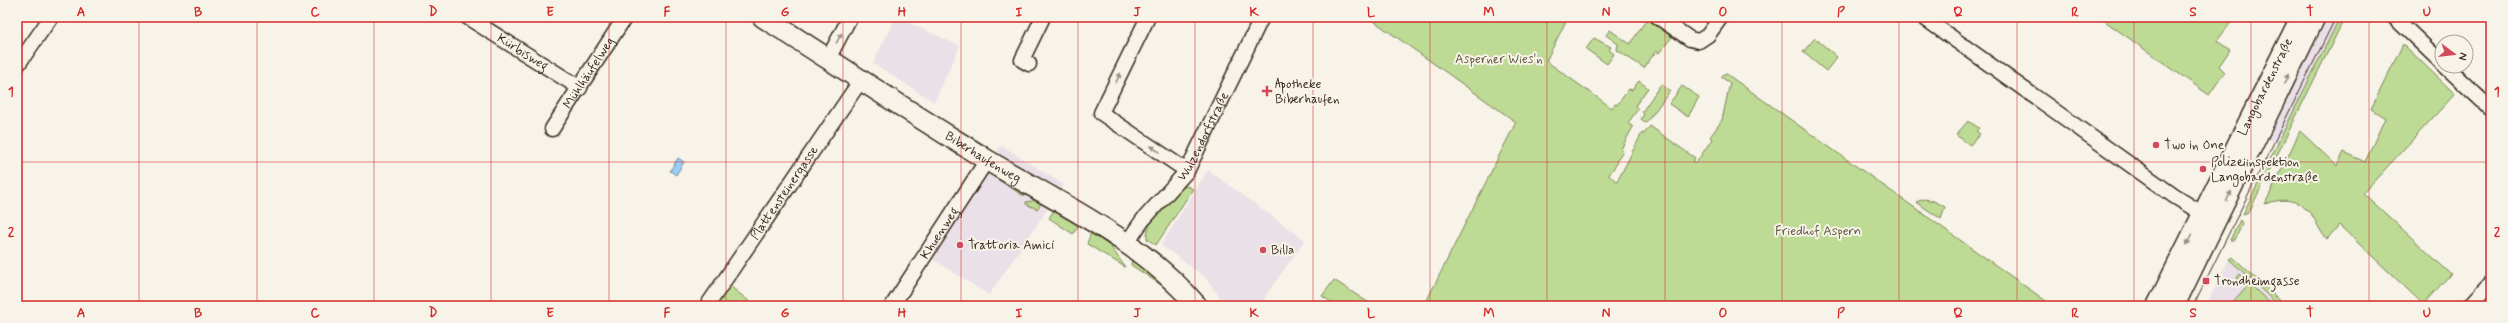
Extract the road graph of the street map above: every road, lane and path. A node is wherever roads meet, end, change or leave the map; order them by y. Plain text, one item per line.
1 (51, 17) edge
2 (467, 17) edge
3 (625, 17) edge
4 (763, 17) edge
5 (850, 17) edge
6 (1043, 17) edge
7 (1148, 17) edge
8 (1262, 17) edge
9 (1658, 17) edge
10 (1720, 17) edge
11 (1923, 17) edge
12 (2300, 17) edge
13 (2316, 17) edge
14 (2394, 17) edge
15 (2434, 55) edge
16 (828, 59) junction
17 (1029, 64) dead end
18 (17, 66) edge
19 (2454, 74) edge
20 (861, 80) junction
21 (580, 88) junction
22 (2491, 109) edge
23 (552, 129) dead end
24 (986, 160) junction
25 (1187, 171) junction
26 (2209, 218) junction
27 (1127, 243) junction
28 (2491, 283) edge
29 (707, 306) edge
30 (892, 306) edge
31 (1197, 306) edge
32 (2156, 306) edge
33 (2175, 306) edge
34 (2470, 306) edge

1 - 18 street
2 - 21 street, Kürbisweg
3 - 21 street, Mühlhäufelweg
4 - 16 main road, Biberhaufenweg
16 -> 5 street
6 - 17 street
25 -> 7 street
8 - 25 street, Wulzendorfstraße
9 - 10 street
11 - 26 street
12 - 26 street, Langobardenstraße
26 -> 13 street, Langobardenstraße
14 - 15 street
16 - 20 main road, Biberhaufenweg
19 - 22 street
20 - 24 main road, Biberhaufenweg
20 - 29 street, Plattensteinergasse
21 - 23 street, Mühlhäufelweg
24 - 27 main road, Biberhaufenweg
24 - 30 street, Khuenweg
25 - 27 street, Wulzendorfstraße
26 -> 32 street, Langobardenstraße
26 - 33 street, Langobardenstraße
27 - 31 main road, Biberhaufenweg
28 - 34 street

